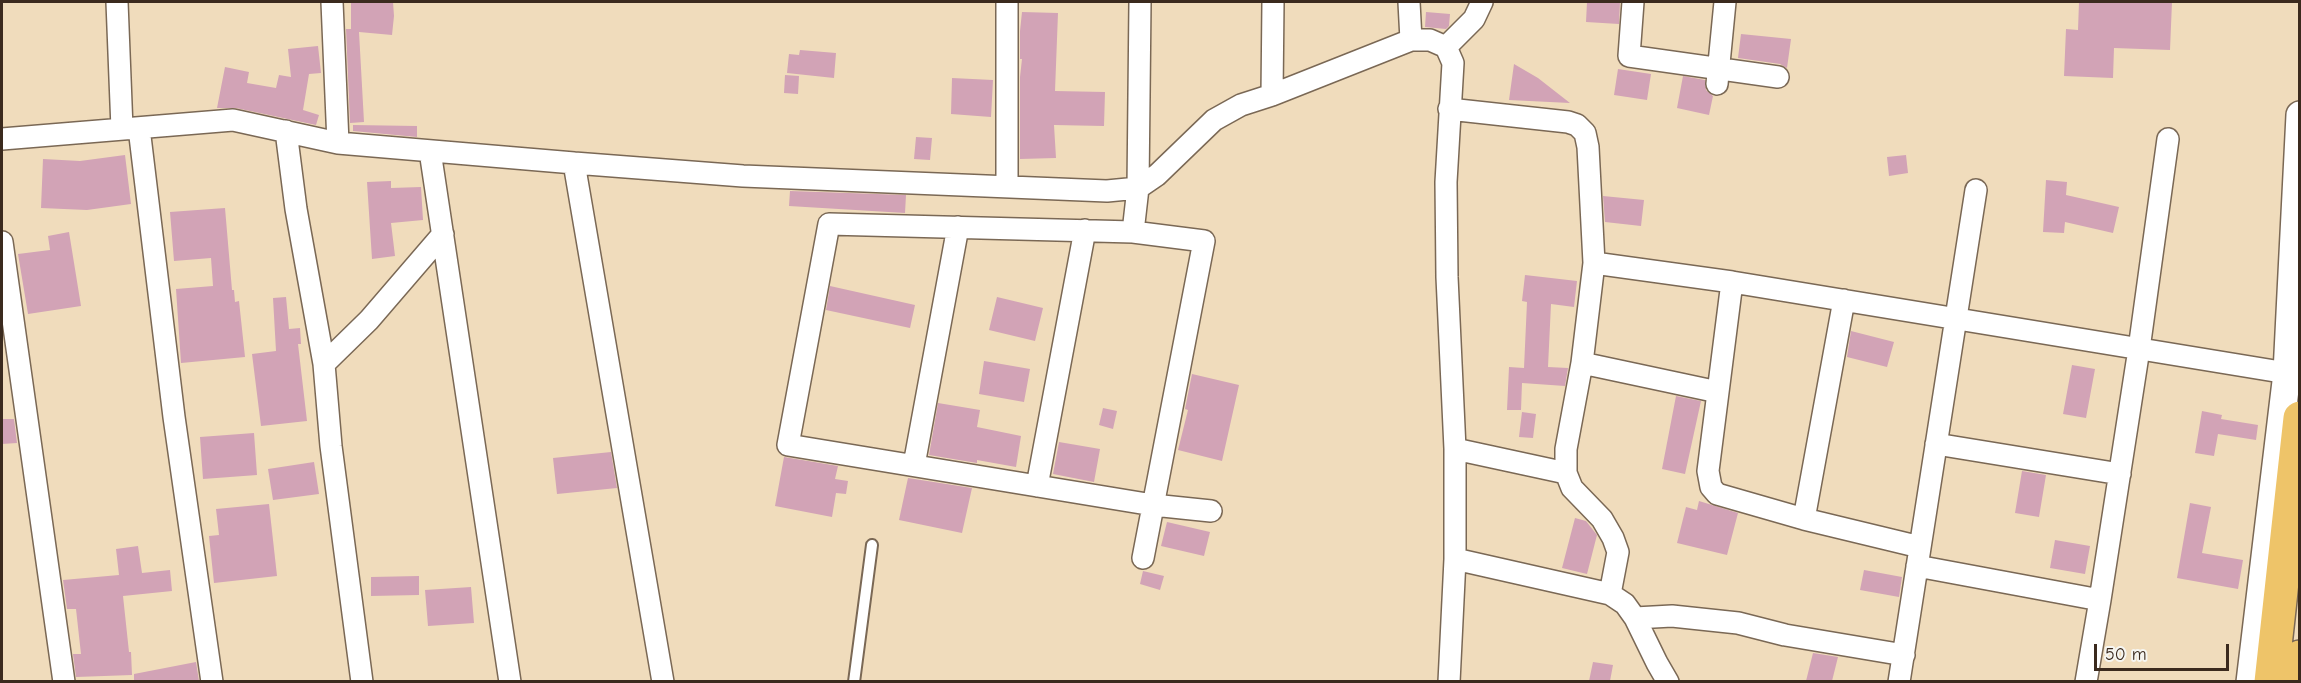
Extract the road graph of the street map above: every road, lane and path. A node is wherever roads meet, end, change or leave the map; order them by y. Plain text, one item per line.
1 (117, 2) edge
2 (332, 2) edge
3 (1007, 2) edge
4 (1140, 2) edge
5 (1273, 2) edge
6 (1409, 2) edge
7 (1482, 2) edge
8 (1633, 2) edge
9 (1725, 2) edge
10 (1411, 40) junction
11 (1446, 46) junction
12 (1718, 76) junction
13 (1778, 77) dead end
14 (1272, 95) junction
15 (1449, 109) junction
16 (2300, 115) edge
17 (130, 128) junction
18 (286, 131) junction
19 (2, 139) edge
20 (2168, 139) dead end
21 (338, 143) junction
22 (430, 151) junction
23 (574, 163) junction
24 (1008, 186) junction
25 (1138, 188) junction
26 (1976, 190) dead end
27 (958, 227) junction
28 (1085, 230) junction
29 (1133, 232) junction
30 (443, 234) junction
31 (2, 242) edge
32 (1594, 263) junction
33 (1732, 282) junction
34 (1844, 300) junction
35 (1956, 319) junction
36 (2139, 349) junction
37 (1582, 363) junction
38 (324, 364) junction
39 (2287, 373) junction
40 (1718, 392) junction
41 (2300, 418) edge
42 (1936, 444) junction
43 (1455, 449) junction
44 (914, 465) junction
45 (1566, 473) junction
46 (2120, 474) junction
47 (1038, 486) junction
48 (1153, 505) junction
49 (1211, 511) dead end
50 (1804, 519) junction
51 (872, 545) dead end
52 (1918, 557) junction
53 (1143, 558) dead end
54 (1455, 559) junction
55 (1610, 594) junction
56 (2100, 600) junction
57 (1635, 618) junction
58 (1904, 655) junction
59 (2300, 657) edge
60 (64, 681) edge
61 (212, 681) edge
62 (362, 681) edge
63 (510, 681) edge
64 (663, 681) edge
65 (854, 681) edge
66 (1449, 681) edge
67 (1668, 681) edge
68 (1899, 681) edge
69 (2086, 681) edge
70 (2250, 681) edge
71 (2271, 681) edge
72 (2297, 681) edge

1 - 17 street
2 - 21 street
3 - 24 street
4 - 25 street
5 - 14 street
6 - 10 street
7 - 11 street
8 - 12 street
9 - 12 street
10 - 11 street
10 - 14 street
11 - 15 street
12 - 13 street
14 - 25 street
15 - 32 street
15 - 43 street
16 - 39 street
17 - 18 street
17 - 19 street
17 - 61 street
18 - 21 street
18 - 38 street
20 - 36 street
21 - 22 street
22 - 23 street
22 - 30 street
23 - 24 street
23 - 64 street
24 - 25 street
25 - 29 street
26 - 35 street
27 - 28 street
27 - 44 street
27 - 44 street
28 - 29 street
28 - 47 street
29 - 48 street
30 - 38 street
30 - 63 street
31 - 60 street
32 - 33 street
32 - 37 street
33 - 34 street
33 - 40 street
34 - 35 street
34 - 50 street
35 - 36 street
35 - 42 street
36 - 39 street
36 - 46 street
37 - 40 street
37 - 45 street
38 - 62 street
39 - 70 street
40 - 50 street
41 - 71 highway
42 - 46 street
42 - 52 street
43 - 45 street
43 - 54 street
44 - 47 street
45 - 55 street
46 - 56 street
47 - 48 street
48 - 49 street
48 - 53 street
50 - 52 street
51 - 65 lane
52 - 56 street
52 - 58 street
54 - 55 street
54 - 66 street
55 - 57 street
56 - 69 street
57 - 58 street
57 - 67 street
58 - 68 street
59 - 72 highway

